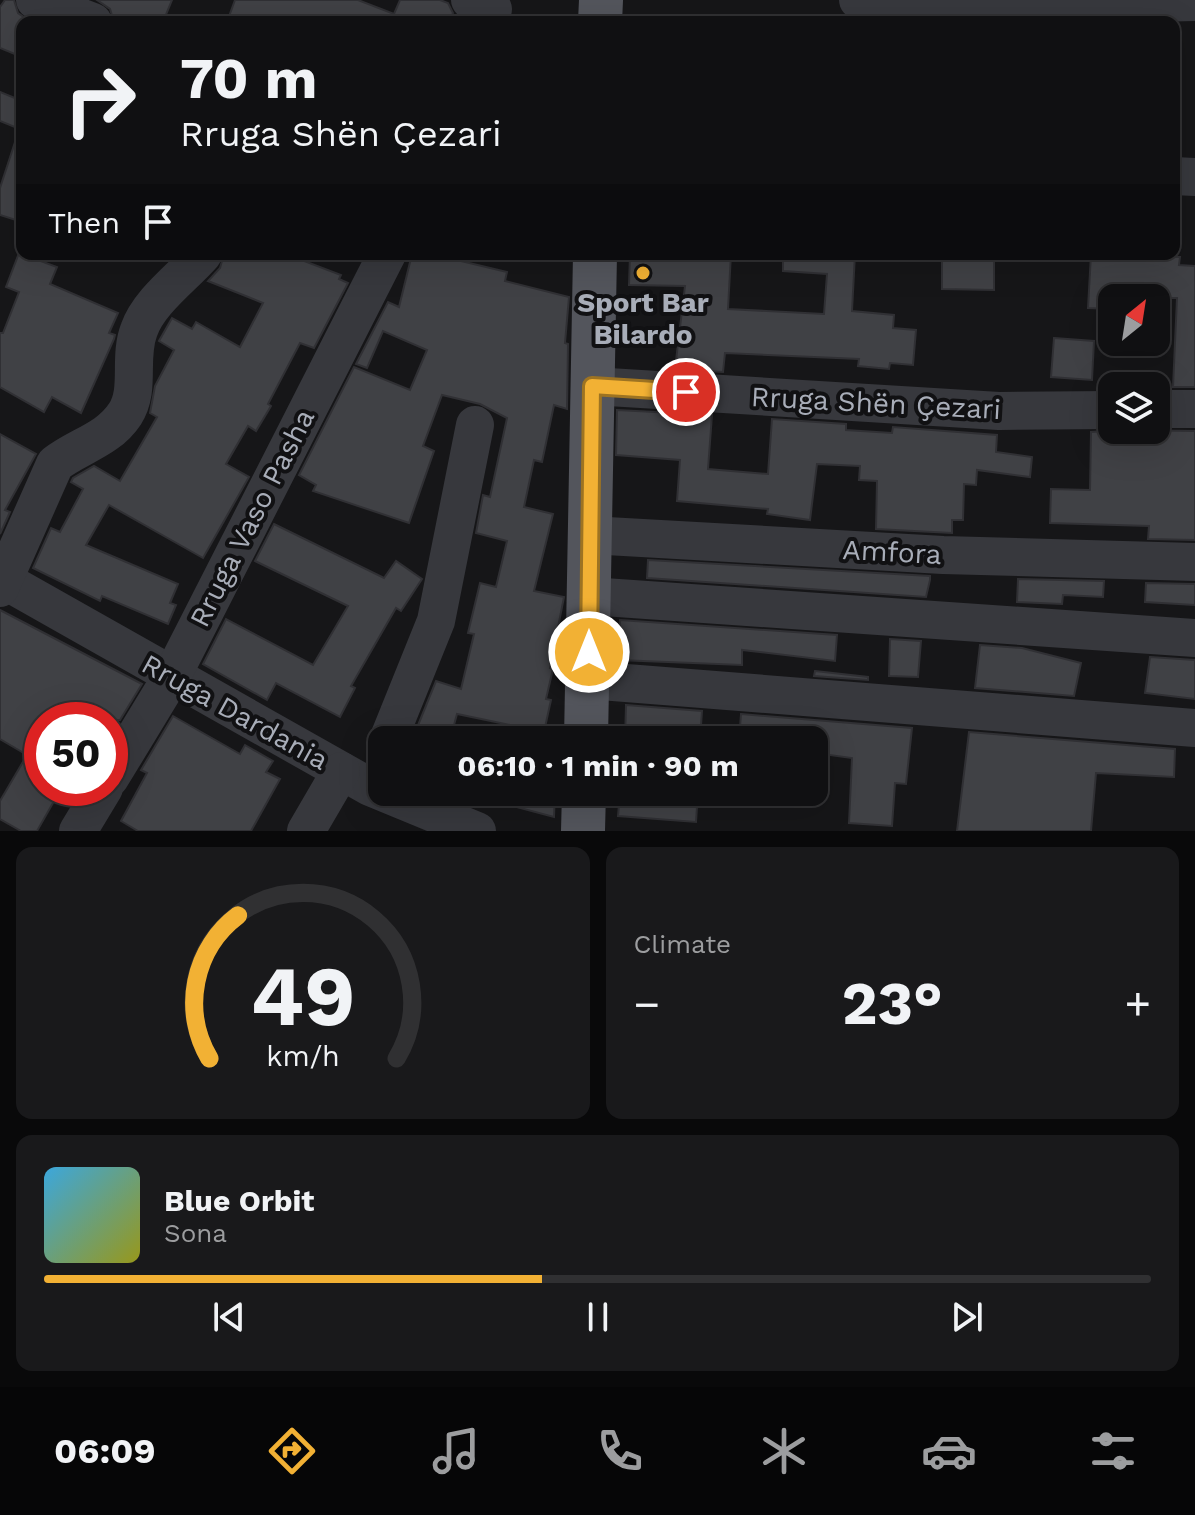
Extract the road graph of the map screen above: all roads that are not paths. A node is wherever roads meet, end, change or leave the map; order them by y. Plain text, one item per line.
1 (35, 0) edge
2 (858, 0) edge
3 (1195, 2) edge
4 (77, 16) edge
5 (197, 260) edge
6 (384, 260) edge
7 (595, 260) edge
8 (592, 386) junction
9 (1170, 409) edge
10 (1195, 409) edge
11 (1098, 410) edge
12 (475, 425) dead end
13 (589, 535) junction
14 (1195, 562) edge
15 (1, 582) edge
16 (589, 596) junction
17 (1195, 638) edge
18 (172, 676) junction
19 (588, 680) junction
20 (394, 726) edge
21 (586, 726) edge
22 (1195, 728) edge
23 (128, 748) edge
24 (364, 772) edge
25 (93, 806) edge
26 (584, 806) edge
27 (430, 822) edge
28 (78, 831) edge
29 (306, 831) edge
30 (477, 831) edge
31 (583, 831) edge

1 - 4 street
2 - 3 street
5 - 15 street
6 - 18 street, Rruga Vaso Pasha
7 - 8 main road
8 - 11 street, Rruga Shën Çezari
8 - 13 main road
9 - 10 street
12 - 20 street
13 - 14 street, Amfora
13 - 16 main road
15 - 18 street, Rruga Dardania
16 - 17 street
16 - 19 main road
18 - 23 street, Rruga Vaso Pasha
18 - 24 street, Rruga Dardania
19 - 21 main road
19 - 22 street
24 - 27 street, Rruga Dardania
24 - 29 street
25 - 28 street
26 - 31 main road
27 - 30 street, Rruga Dardania

